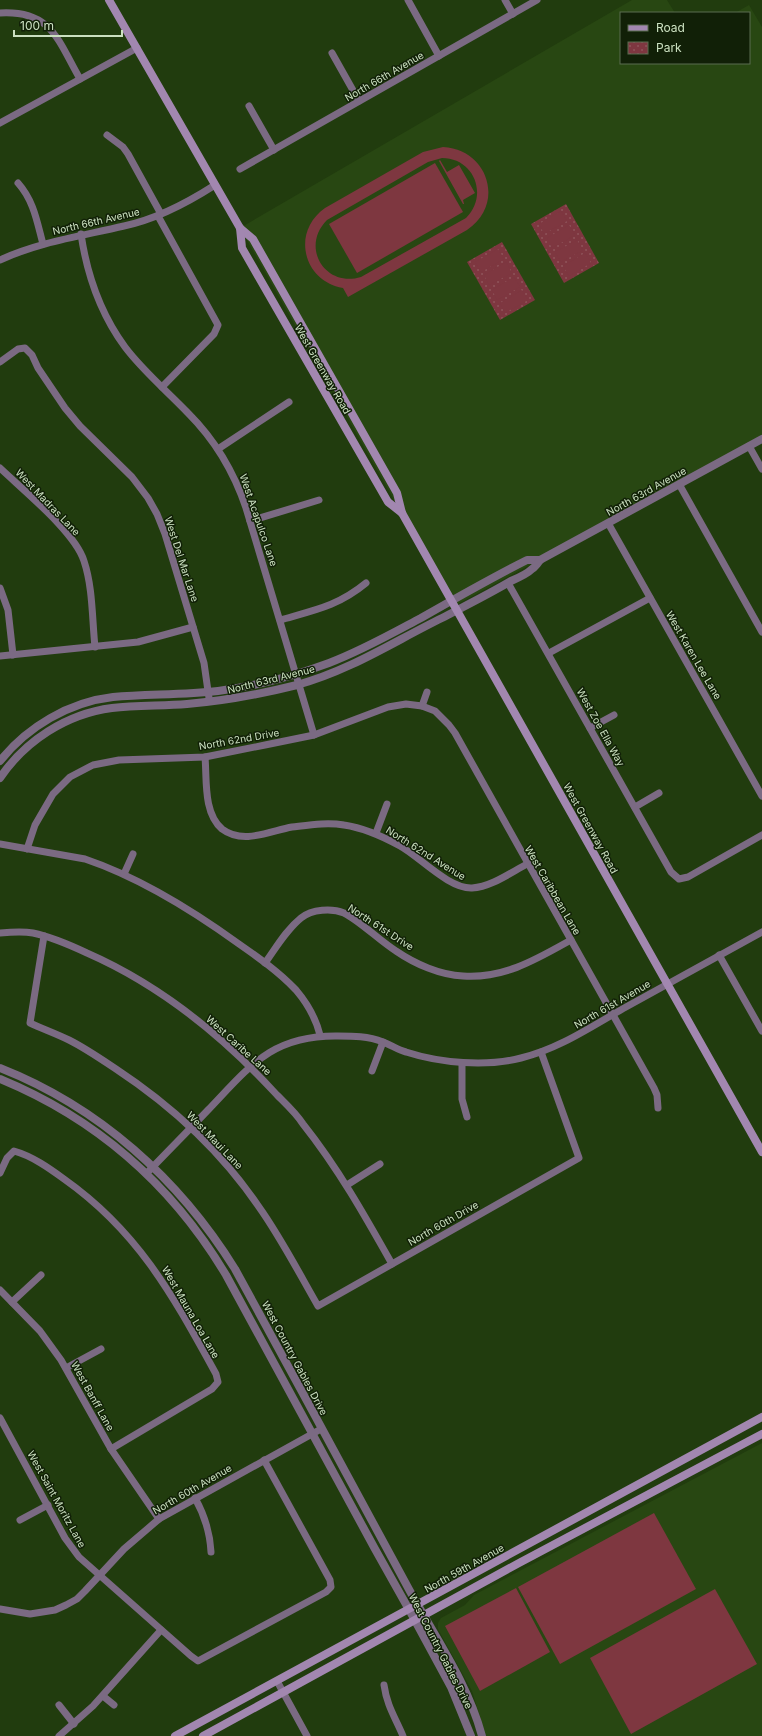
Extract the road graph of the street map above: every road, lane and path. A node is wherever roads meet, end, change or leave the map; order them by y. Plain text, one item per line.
1 (109, 0) edge
2 (408, 0) edge
3 (505, 0) edge
4 (537, 0) edge
5 (0, 13) edge
6 (513, 14) junction
7 (137, 48) junction
8 (332, 53) dead end
9 (439, 56) junction
10 (80, 79) junction
11 (359, 101) junction
12 (249, 106) dead end
13 (0, 123) edge
14 (107, 135) dead end
15 (274, 150) junction
16 (240, 169) dead end
17 (18, 183) dead end
18 (215, 185) junction
19 (160, 215) junction
20 (240, 228) junction
21 (81, 234) junction
22 (43, 244) junction
23 (0, 260) edge
24 (0, 362) edge
25 (324, 366) junction
26 (311, 368) junction
27 (162, 387) junction
28 (289, 402) dead end
29 (762, 439) edge
30 (749, 446) junction
31 (218, 449) junction
32 (0, 468) edge
33 (762, 469) edge
34 (679, 484) junction
35 (319, 500) dead end
36 (402, 513) junction
37 (250, 521) junction
38 (608, 523) junction
39 (540, 560) junction
40 (366, 583) dead end
41 (508, 583) junction
42 (0, 588) edge
43 (650, 598) junction
44 (451, 601) junction
45 (457, 611) junction
46 (280, 620) junction
47 (193, 627) junction
48 (762, 632) edge
49 (94, 647) junction
50 (549, 653) junction
51 (13, 655) junction
52 (0, 656) edge
53 (296, 674) junction
54 (299, 684) junction
55 (208, 692) junction
56 (427, 692) dead end
57 (209, 702) junction
58 (422, 706) junction
59 (614, 715) dead end
60 (590, 728) junction
61 (314, 735) junction
62 (205, 757) junction
63 (0, 761) edge
64 (0, 778) edge
65 (659, 793) dead end
66 (762, 796) edge
67 (387, 804) dead end
68 (634, 807) junction
69 (376, 833) junction
70 (762, 835) edge
71 (0, 844) edge
72 (27, 849) junction
73 (133, 854) dead end
74 (527, 864) junction
75 (124, 874) junction
76 (762, 932) edge
77 (0, 933) edge
78 (44, 936) junction
79 (571, 940) junction
80 (719, 955) junction
81 (265, 963) junction
82 (667, 984) junction
83 (613, 1014) junction
84 (762, 1030) edge
85 (320, 1036) junction
86 (383, 1042) junction
87 (541, 1052) junction
88 (462, 1063) junction
89 (250, 1066) junction
90 (0, 1068) edge
91 (372, 1071) dead end
92 (0, 1079) edge
93 (658, 1108) dead end
94 (467, 1117) dead end
95 (191, 1127) junction
96 (762, 1152) edge
97 (380, 1164) dead end
98 (153, 1166) junction
99 (0, 1172) edge
100 (147, 1173) junction
101 (347, 1185) junction
102 (392, 1264) junction
103 (41, 1275) dead end
104 (0, 1290) edge
105 (12, 1302) junction
106 (318, 1306) joint
107 (101, 1349) dead end
108 (66, 1368) junction
109 (762, 1417) edge
110 (0, 1418) edge
111 (749, 1424) junction
112 (321, 1429) junction
113 (313, 1434) junction
114 (759, 1435) edge
115 (111, 1449) junction
116 (264, 1460) junction
117 (195, 1498) junction
118 (48, 1504) junction
119 (159, 1519) junction
120 (20, 1520) dead end
121 (211, 1552) dead end
122 (100, 1576) junction
123 (417, 1604) junction
124 (0, 1609) edge
125 (409, 1609) junction
126 (424, 1616) junction
127 (415, 1620) junction
128 (161, 1630) junction
129 (277, 1681) junction
130 (384, 1684) dead end
131 (283, 1693) junction
132 (103, 1696) junction
133 (58, 1705) dead end
134 (114, 1705) dead end
135 (74, 1724) junction
136 (59, 1736) edge
137 (175, 1736) edge
138 (203, 1736) edge
139 (307, 1736) edge
140 (403, 1736) edge
141 (471, 1736) edge
142 (482, 1736) edge

1 - 7 main road, West Greenway Road
2 - 9 street
3 - 6 street
4 - 6 street, North 66th Avenue
5 - 10 street
6 - 9 street, North 66th Avenue
7 - 10 street
7 - 18 main road, West Greenway Road
8 - 11 street
9 - 11 street, North 66th Avenue
10 - 13 street
11 - 15 street, North 66th Avenue
12 - 15 street
14 - 19 street
15 - 16 street, North 66th Avenue
17 - 22 street
18 - 19 street, North 66th Avenue
18 - 20 main road, West Greenway Road
19 - 21 street, North 66th Avenue
19 - 27 street
20 - 25 main road, West Greenway Road
20 - 26 main road, West Greenway Road
21 - 22 street, North 66th Avenue
21 - 27 street, West Acapulco Lane
22 - 23 street, North 66th Avenue
24 - 47 street, West Del Mar Lane
25 - 26 main road
25 - 36 main road, West Greenway Road
26 - 36 main road, West Greenway Road
27 - 31 street, West Acapulco Lane
28 - 31 street
29 - 30 street, North 63rd Avenue
30 - 33 street
30 - 34 street, North 63rd Avenue
31 - 37 street, West Acapulco Lane
32 - 49 street, West Madras Lane
34 - 38 street, North 63rd Avenue
34 - 48 street
35 - 37 street
36 - 44 main road, West Greenway Road
37 - 46 street, West Acapulco Lane
38 - 39 street, North 63rd Avenue
38 - 43 street, West Karen Lee Lane
39 - 41 street, North 63rd Avenue
39 - 44 street, North 63rd Avenue
40 - 46 street
41 - 45 street, North 63rd Avenue
41 - 50 street, West Zoe Ella Way
42 - 51 street
43 - 50 street
43 - 66 street, West Karen Lee Lane
44 - 45 main road, West Greenway Road
44 - 53 street, North 63rd Avenue
45 - 54 street, North 63rd Avenue
45 - 82 main road, West Greenway Road
46 - 53 street, West Acapulco Lane
47 - 49 street
47 - 55 street, West Del Mar Lane
49 - 51 street
50 - 60 street, West Zoe Ella Way
51 - 52 street
53 - 54 street, West Acapulco Lane
53 - 55 street, North 63rd Avenue
54 - 57 street, North 63rd Avenue
54 - 61 street, West Acapulco Lane
55 - 57 street, West Del Mar Lane
55 - 63 street, North 63rd Avenue
56 - 58 street
57 - 64 street, North 63rd Avenue
58 - 61 street, North 62nd Drive
58 - 74 street, West Caribbean Lane
59 - 60 street
60 - 68 street, West Zoe Ella Way
61 - 62 street, North 62nd Drive
62 - 69 street, North 62nd Avenue
62 - 72 street, North 62nd Drive
65 - 68 street
67 - 69 street
68 - 70 street, West Zoe Ella Way
69 - 74 street, North 62nd Avenue
71 - 72 street
72 - 75 street
73 - 75 street
74 - 79 street, West Caribbean Lane
75 - 81 street
76 - 80 street, North 61st Avenue
77 - 78 street, West Caribe Lane
78 - 89 street, West Caribe Lane
78 - 95 street, West Maui Lane
79 - 81 street, North 61st Drive
79 - 83 street, West Caribbean Lane
80 - 82 street, North 61st Avenue
80 - 84 street
81 - 85 street
82 - 83 street, North 61st Avenue
82 - 96 main road, West Greenway Road
83 - 87 street, North 61st Avenue
83 - 93 street, West Caribbean Lane
85 - 86 street, North 61st Avenue
85 - 89 street, North 61st Avenue
86 - 88 street, North 61st Avenue
86 - 91 street
87 - 88 street, North 61st Avenue
87 - 102 street, North 60th Drive
88 - 94 street
89 - 95 street, North 61st Avenue
89 - 101 street, West Caribe Lane
90 - 98 street, West Country Gables Drive
92 - 100 street, West Country Gables Drive
95 - 98 street, North 61st Avenue
95 - 106 street, West Maui Lane
97 - 101 street
98 - 100 street, North 61st Avenue
98 - 112 street, West Country Gables Drive
99 - 115 street, West Mauna Loa Lane
100 - 113 street, West Country Gables Drive
101 - 102 street, West Caribe Lane
102 - 106 street, North 60th Drive
103 - 105 street
104 - 105 street, West Banff Lane
105 - 108 street, West Banff Lane
107 - 108 street
108 - 115 street, West Banff Lane
109 - 111 main road, North 59th Avenue
110 - 118 street, West Saint Moritz Lane
111 - 114 main road
111 - 123 main road, North 59th Avenue
112 - 113 street, North 60th Avenue
112 - 123 street, West Country Gables Drive
113 - 116 street, North 60th Avenue
113 - 125 street, West Country Gables Drive
114 - 126 main road
115 - 119 street, West Banff Lane
116 - 117 street, North 60th Avenue
116 - 128 street, West Saint Moritz Lane
117 - 119 street, North 60th Avenue
117 - 121 street
118 - 120 street
118 - 122 street, West Saint Moritz Lane
119 - 122 street, North 60th Avenue
122 - 124 street, North 60th Avenue
122 - 128 street, West Saint Moritz Lane
123 - 125 main road, North 59th Avenue
123 - 126 street, West Country Gables Drive
125 - 127 street, West Country Gables Drive
125 - 129 main road, North 59th Avenue
126 - 127 main road
126 - 142 street, West Country Gables Drive
127 - 131 main road
127 - 141 street, West Country Gables Drive
128 - 132 street
129 - 131 street
129 - 137 main road, North 59th Avenue
130 - 140 street
131 - 138 main road
131 - 139 street
132 - 134 street
132 - 135 street
133 - 135 street
135 - 136 street

